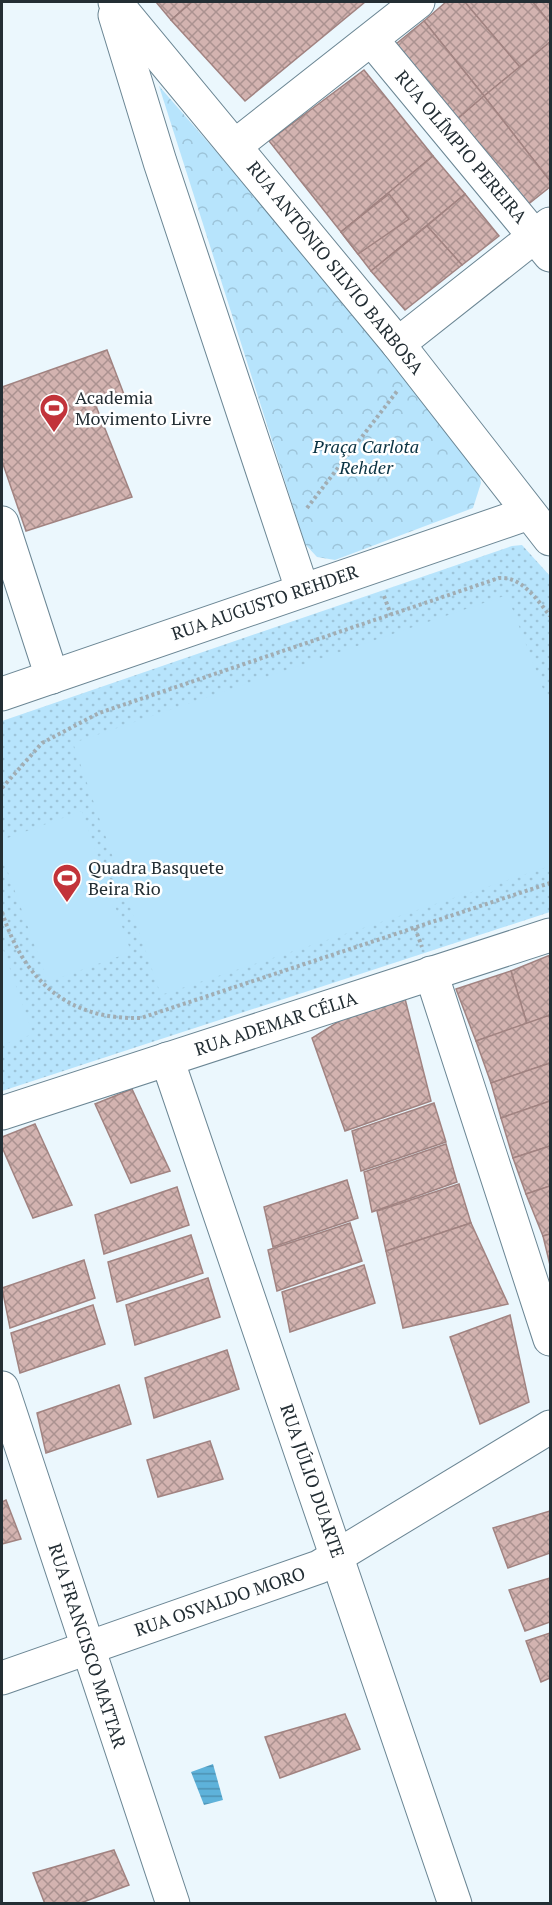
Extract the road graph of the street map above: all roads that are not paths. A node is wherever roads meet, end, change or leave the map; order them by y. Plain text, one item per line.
1 (113, 2) edge
2 (418, 2) edge
3 (372, 40) junction
4 (235, 146) junction
5 (546, 238) edge
6 (407, 356) junction
7 (529, 513) junction
8 (2, 523) edge
9 (550, 539) edge
10 (302, 589) junction
11 (52, 677) junction
12 (2, 694) edge
13 (550, 935) edge
14 (428, 963) junction
15 (167, 1059) junction
16 (2, 1113) edge
17 (550, 1340) edge
18 (2, 1388) edge
19 (550, 1427) edge
20 (337, 1556) junction
21 (88, 1648) junction
22 (2, 1678) edge
23 (173, 1904) edge
24 (455, 1904) edge

1 - 4 street, RUA ANTÔNIO SILVIO BARBOSA
1 - 10 street
2 - 3 street
3 - 4 street
3 - 5 street, RUA OLÍMPIO PEREIRA
4 - 6 street, RUA ANTÔNIO SILVIO BARBOSA
5 - 6 street
6 - 7 street, RUA ANTÔNIO SILVIO BARBOSA
7 - 9 street, RUA ANTÔNIO SILVIO BARBOSA
7 - 10 street, RUA AUGUSTO REHDER
8 - 11 street
10 - 11 street, RUA AUGUSTO REHDER
11 - 12 street, RUA AUGUSTO REHDER
13 - 14 street, RUA ADEMAR CÉLIA
14 - 15 street, RUA ADEMAR CÉLIA
14 - 17 street
15 - 16 street, RUA ADEMAR CÉLIA
15 - 20 street, RUA JÚLIO DUARTE
18 - 21 street, RUA FRANCISCO MATTAR
19 - 20 street, RUA OSVALDO MORO
20 - 21 street, RUA OSVALDO MORO
20 - 24 street, RUA JÚLIO DUARTE
21 - 22 street, RUA OSVALDO MORO
21 - 23 street, RUA FRANCISCO MATTAR

